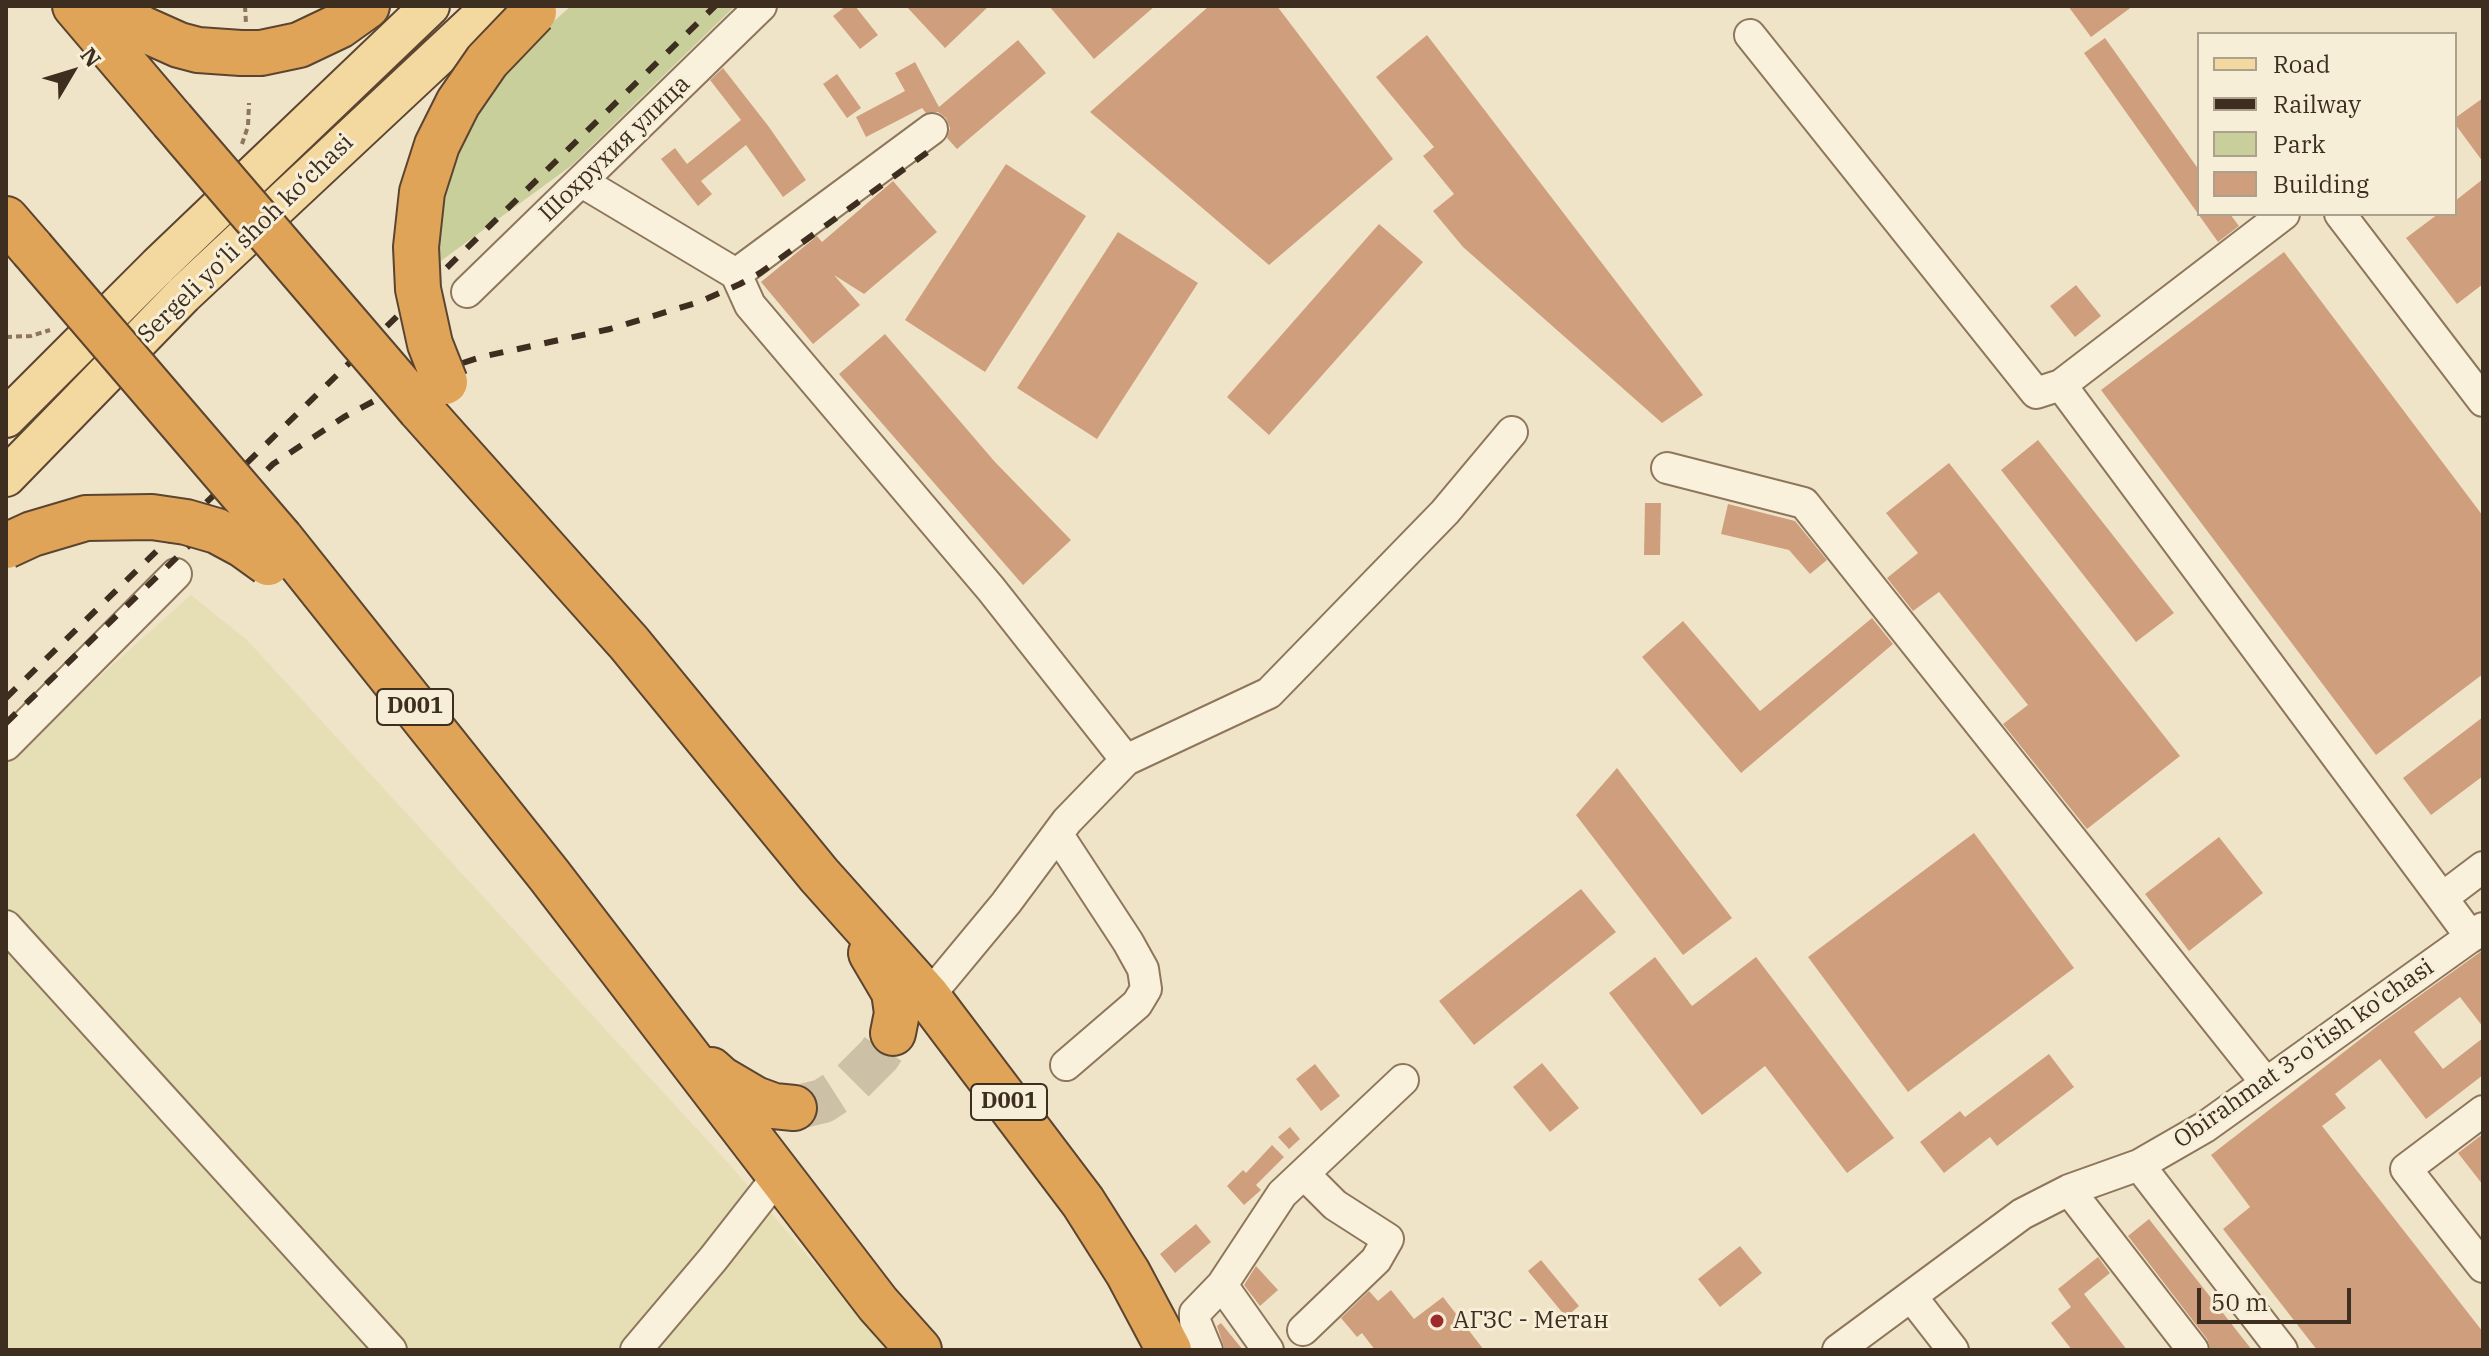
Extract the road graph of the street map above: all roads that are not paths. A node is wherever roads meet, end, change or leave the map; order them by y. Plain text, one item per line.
1 (75, 6) edge
2 (109, 6) edge
3 (367, 6) edge
4 (430, 6) edge
5 (492, 6) edge
6 (761, 6) edge
7 (538, 9) edge
8 (1750, 35) dead end
9 (932, 129) dead end
10 (582, 182) junction
11 (2281, 216) edge
12 (2342, 216) edge
13 (19, 234) edge
14 (736, 274) junction
15 (467, 292) dead end
16 (2061, 385) junction
17 (432, 395) junction
18 (2483, 401) edge
19 (6, 418) edge
20 (1512, 432) dead end
21 (1667, 468) dead end
22 (6, 477) edge
23 (6, 546) edge
24 (274, 551) junction
25 (176, 574) dead end
26 (6, 745) edge
27 (1126, 760) junction
28 (1058, 835) junction
29 (2483, 867) edge
30 (819, 875) junction
31 (2442, 898) junction
32 (6, 926) edge
33 (2477, 932) edge
34 (928, 997) junction
35 (893, 1033) tunnel mouth
36 (670, 1034) junction
37 (1066, 1065) dead end
38 (1403, 1080) dead end
39 (2266, 1083) junction
40 (794, 1108) tunnel mouth
41 (2483, 1111) edge
42 (2139, 1165) junction
43 (1304, 1174) junction
44 (778, 1176) junction
45 (2069, 1190) junction
46 (2483, 1267) edge
47 (1222, 1285) junction
48 (1911, 1296) junction
49 (1303, 1330) dead end
50 (1257, 1342) edge
51 (644, 1347) edge
52 (391, 1350) edge
53 (919, 1350) edge
54 (1169, 1350) edge
55 (1207, 1350) edge
56 (1221, 1350) edge
57 (1838, 1350) edge
58 (1953, 1350) edge
59 (2193, 1350) edge
60 (2282, 1350) edge

1 - 17 highway, D001, bridge
2 - 3 highway
4 - 19 main road, Sergeli yo‘li shoh ko‘chasi
5 - 22 main road, Sergeli yo‘li shoh ko‘chasi
6 - 10 street, Шохрухия улица
7 - 17 highway, bridge
8 - 16 street
9 - 14 street
10 - 14 street
10 - 15 street, Шохрухия улица
11 - 16 street
12 - 18 street
13 - 24 highway, bridge
14 - 27 street
16 - 31 street
17 - 30 highway, D001
20 - 27 street
21 - 39 street
23 - 24 highway, bridge
24 - 36 highway
25 - 26 street
27 - 28 street
28 - 34 street
28 - 37 street
29 - 31 street
30 - 34 highway, D001
30 - 35 highway
31 - 33 street
32 - 52 street
33 - 39 street, Obirahmat 3-o'tish ko'chasi
34 - 54 highway, D001
36 - 40 highway
36 - 44 highway
38 - 43 street
39 - 42 street, Obirahmat 3-o'tish ko'chasi
41 - 46 street
42 - 45 street, Obirahmat 3-o'tish ko'chasi
42 - 60 street
43 - 47 street
43 - 49 street
44 - 51 street
44 - 53 highway
45 - 48 street, Obirahmat 3-o'tish ko'chasi
45 - 59 street
47 - 50 street
47 - 55 street
48 - 57 street, Obirahmat 3-o'tish ko'chasi
48 - 58 street
50 - 56 street

